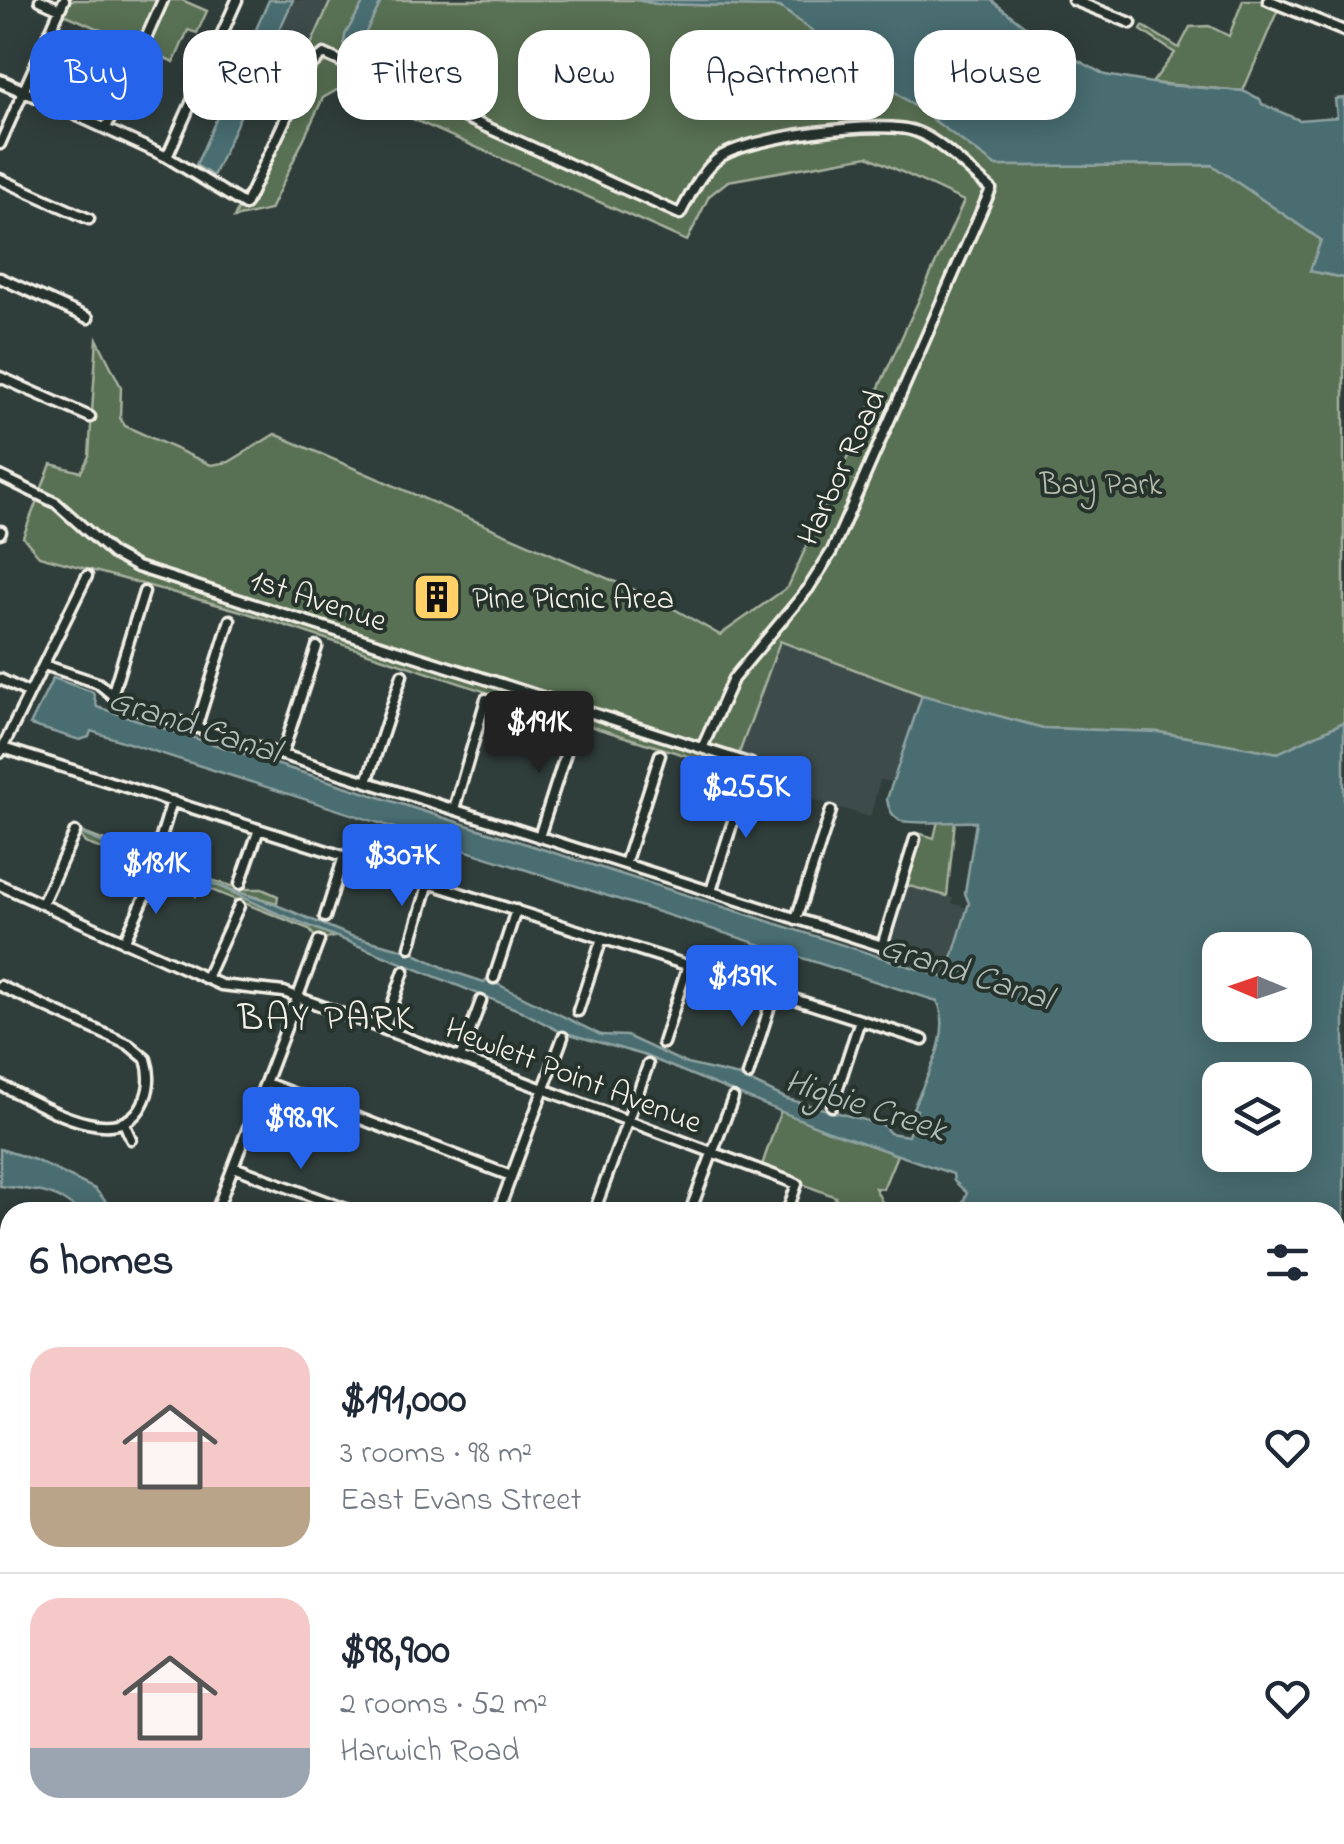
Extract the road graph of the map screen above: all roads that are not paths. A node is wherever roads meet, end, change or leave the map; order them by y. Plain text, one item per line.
1 (40, 0) edge
2 (163, 0) edge
3 (237, 0) edge
4 (1073, 0) edge
5 (1268, 0) edge
6 (62, 4) edge
7 (1291, 4) edge
8 (1132, 23) dead end
9 (1344, 31) edge
10 (0, 81) edge
11 (23, 92) junction
12 (106, 128) junction
13 (0, 144) edge
14 (167, 157) junction
15 (0, 180) edge
16 (89, 219) dead end
17 (0, 278) edge
18 (88, 318) dead end
19 (0, 377) edge
20 (90, 417) dead end
21 (0, 476) edge
22 (86, 576) dead end
23 (144, 592) dead end
24 (230, 620) dead end
25 (317, 646) dead end
26 (44, 665) junction
27 (402, 675) dead end
28 (0, 679) edge
29 (29, 694) junction
30 (112, 695) junction
31 (486, 699) dead end
32 (196, 728) junction
33 (574, 728) dead end
34 (703, 746) junction
35 (1, 750) edge
36 (282, 755) junction
37 (660, 755) dead end
38 (368, 782) junction
39 (172, 801) junction
40 (454, 810) junction
41 (831, 811) dead end
42 (258, 829) junction
43 (75, 832) dead end
44 (539, 837) junction
45 (915, 839) dead end
46 (156, 854) dead end
47 (344, 856) junction
48 (625, 864) junction
49 (154, 877) dead end
50 (430, 882) junction
51 (240, 884) dead end
52 (0, 885) edge
53 (711, 892) junction
54 (42, 904) junction
55 (239, 906) dead end
56 (516, 910) junction
57 (326, 917) dead end
58 (796, 918) junction
59 (602, 938) junction
60 (320, 941) dead end
61 (124, 942) junction
62 (410, 946) dead end
63 (688, 965) junction
64 (404, 971) dead end
65 (206, 978) junction
66 (494, 978) dead end
67 (0, 986) edge
68 (774, 993) junction
69 (298, 998) junction
70 (481, 1001) dead end
71 (578, 1012) dead end
72 (860, 1020) junction
73 (384, 1029) junction
74 (564, 1037) dead end
75 (923, 1040) dead end
76 (662, 1043) dead end
77 (460, 1058) junction
78 (648, 1064) dead end
79 (748, 1075) dead end
80 (266, 1083) junction
81 (0, 1085) edge
82 (544, 1090) junction
83 (733, 1098) dead end
84 (832, 1106) dead end
85 (628, 1122) junction
86 (124, 1124) junction
87 (131, 1139) dead end
88 (712, 1154) junction
89 (234, 1167) junction
90 (512, 1176) junction
91 (220, 1202) edge
92 (327, 1202) edge
93 (502, 1202) edge
94 (598, 1202) edge
95 (694, 1202) edge
96 (790, 1202) edge

1 - 6 street
2 - 12 street
3 - 14 street
4 - 8 street
5 - 7 street
6 - 11 street
7 - 9 street
10 - 11 street
11 - 12 street
11 - 13 street
12 - 14 street
14 - 34 street, Harbor Road
15 - 16 street
17 - 18 street
19 - 20 street
21 - 34 street, 1st Avenue
22 - 26 street
23 - 30 street
24 - 32 street
25 - 36 street
26 - 29 street
26 - 30 street
27 - 38 street
28 - 29 street
29 - 35 street
30 - 32 street
31 - 40 street
32 - 36 street
33 - 44 street
34 - 53 street, 1st Avenue
35 - 39 street
36 - 38 street
37 - 48 street
38 - 40 street
39 - 42 street
39 - 46 street
40 - 44 street
41 - 58 street
42 - 47 street
42 - 51 street
43 - 54 street
44 - 48 street
45 - 58 street
47 - 50 street
47 - 57 street
48 - 53 street
49 - 61 street
50 - 56 street
50 - 62 street
52 - 54 street, Hewlett Point Avenue
53 - 58 street
54 - 61 street, Hewlett Point Avenue
55 - 65 street
56 - 59 street
56 - 66 street
59 - 63 street
59 - 71 street
60 - 69 street
61 - 65 street, Hewlett Point Avenue
63 - 68 street
63 - 76 street
64 - 73 street
65 - 69 street, Hewlett Point Avenue
67 - 86 street
68 - 72 street
68 - 79 street
69 - 73 street, Hewlett Point Avenue
69 - 80 street
70 - 77 street
72 - 75 street
72 - 84 street
73 - 77 street, Hewlett Point Avenue
74 - 82 street
77 - 82 street, Hewlett Point Avenue
78 - 85 street
80 - 89 street
80 - 90 street
81 - 86 street
82 - 85 street, Hewlett Point Avenue
82 - 90 street
83 - 88 street
85 - 88 street, Hewlett Point Avenue
85 - 94 street
86 - 87 street
88 - 95 street
88 - 96 street, Hewlett Point Avenue
89 - 91 street
89 - 92 street
90 - 93 street

